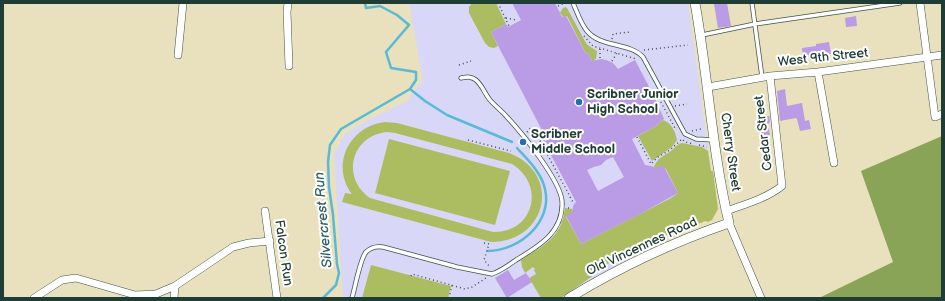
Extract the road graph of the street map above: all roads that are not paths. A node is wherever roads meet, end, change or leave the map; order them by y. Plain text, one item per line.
1 (183, 3) edge
2 (288, 3) edge
3 (573, 3) edge
4 (695, 3) edge
5 (752, 3) edge
6 (900, 3) edge
7 (920, 3) edge
8 (755, 24) junction
9 (700, 35) junction
10 (178, 55) dead end
11 (942, 55) edge
12 (927, 57) junction
13 (289, 66) dead end
14 (818, 72) junction
15 (770, 76) junction
16 (762, 77) junction
17 (461, 78) dead end
18 (708, 87) junction
19 (938, 116) edge
20 (715, 140) junction
21 (834, 163) dead end
22 (265, 211) dead end
23 (726, 211) junction
24 (728, 223) junction
25 (270, 241) junction
26 (174, 286) junction
27 (34, 298) edge
28 (174, 298) edge
29 (277, 298) edge
30 (352, 298) edge
31 (569, 298) edge
32 (762, 298) edge

1 - 10 street
2 - 13 street
3 - 20 lane
4 - 9 street, Cherry Street
5 - 8 lane
6 - 8 lane
7 - 12 street
8 - 9 lane
8 - 16 lane
9 - 18 street, Cherry Street
11 - 12 street, West 9th Street
12 - 14 street, West 9th Street
12 - 19 street
14 - 15 street, West 9th Street
14 - 21 street
15 - 16 street, West 9th Street
15 - 23 street, Cedar Street
16 - 18 street, West 9th Street
17 - 30 lane
18 - 20 street, Cherry Street
20 - 23 street, Cherry Street
22 - 25 street, Falcon Run
23 - 24 street, Cherry Street
24 - 31 street, Old Vincennes Road
24 - 32 street, Cherry Street
25 - 26 street
25 - 29 street, Falcon Run
26 - 27 street
26 - 28 street

